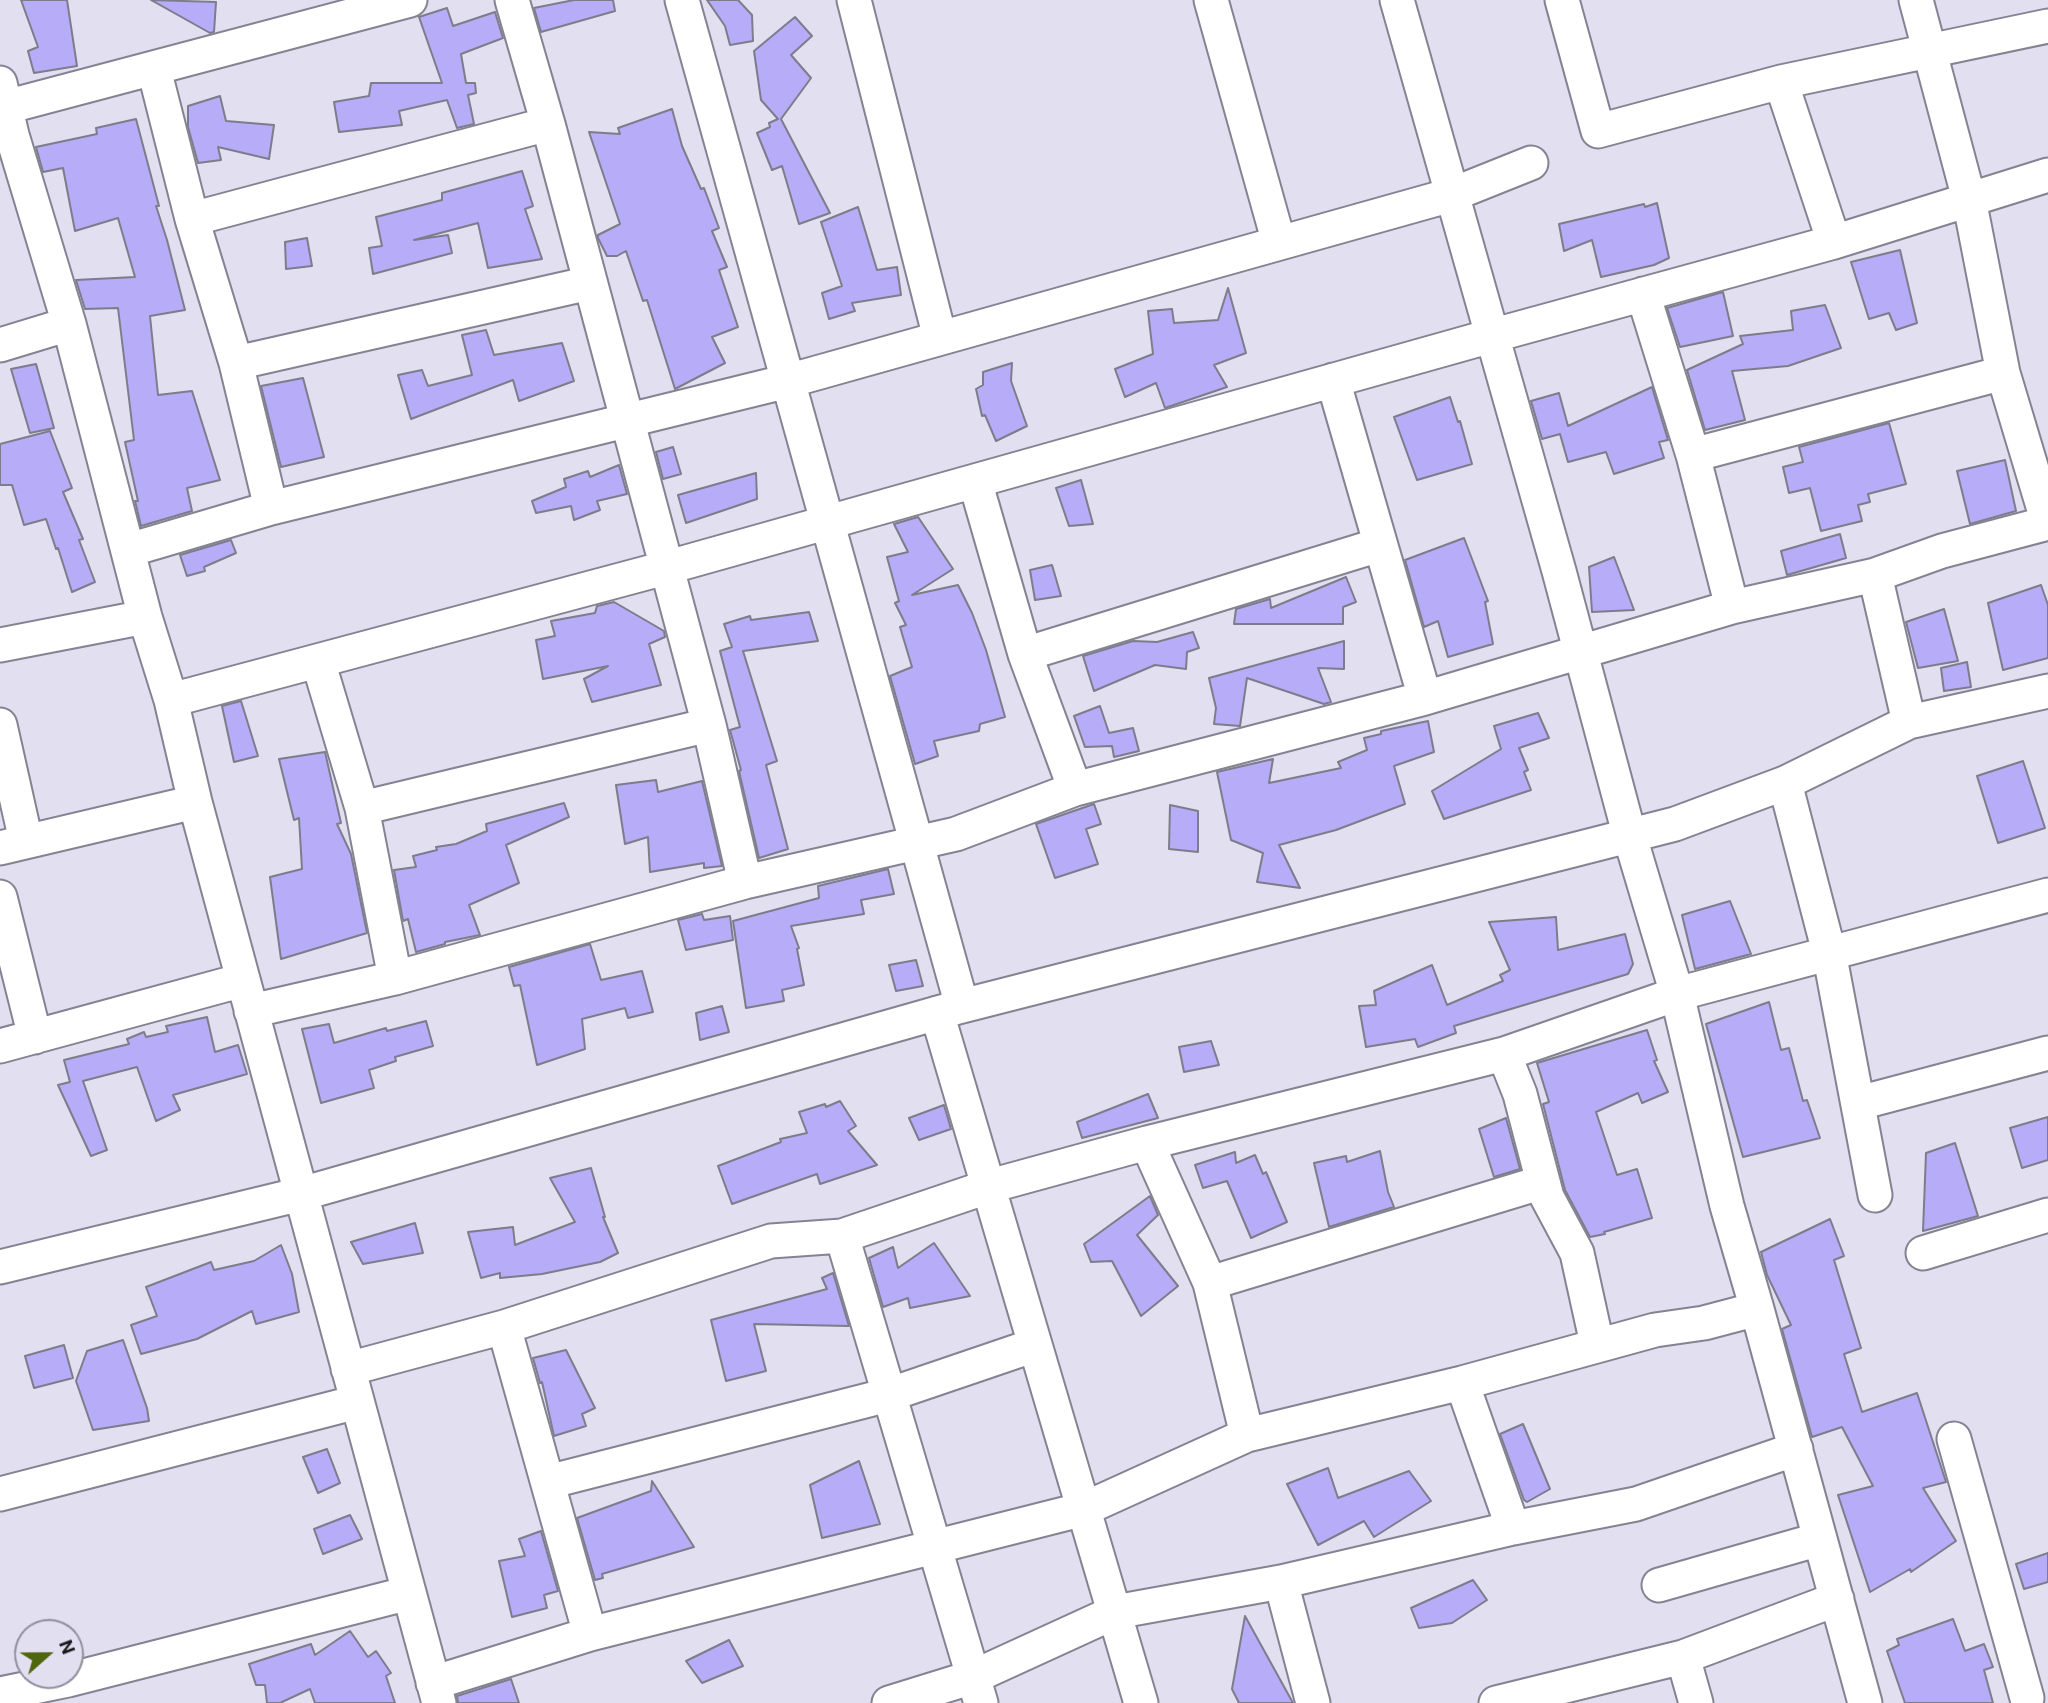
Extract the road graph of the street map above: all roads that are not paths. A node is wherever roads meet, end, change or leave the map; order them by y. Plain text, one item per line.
1 (410, 0) edge
2 (512, 0) edge
3 (682, 0) edge
4 (853, 0) edge
5 (1210, 0) edge
6 (1397, 0) edge
7 (1562, 0) edge
8 (1916, 0) edge
9 (2048, 26) edge
10 (1929, 50) junction
11 (154, 69) junction
12 (1781, 82) junction
13 (5, 116) edge
14 (548, 124) junction
15 (1531, 163) dead end
16 (2048, 175) edge
17 (1451, 195) junction
18 (1969, 198) junction
19 (192, 219) junction
20 (1833, 242) junction
21 (1279, 243) junction
22 (590, 283) junction
23 (1643, 294) junction
24 (69, 324) junction
25 (1491, 336) junction
26 (940, 338) junction
27 (0, 345) edge
28 (236, 363) junction
29 (2003, 373) junction
30 (1333, 380) junction
31 (788, 381) junction
32 (627, 419) junction
33 (1693, 455) junction
34 (975, 481) junction
35 (271, 508) junction
36 (827, 523) junction
37 (2048, 523) edge
38 (1379, 545) junction
39 (129, 550) junction
40 (665, 568) junction
41 (1875, 575) junction
42 (1732, 607) junction
43 (145, 617) junction
44 (0, 645) edge
45 (1580, 650) junction
46 (1025, 654) junction
47 (318, 661) junction
48 (2048, 691) edge
49 (1425, 698) junction
50 (171, 700) junction
51 (1909, 722) junction
52 (0, 725) edge
53 (709, 725) junction
54 (1785, 783) junction
55 (1075, 789) junction
56 (195, 802) junction
57 (362, 808) junction
58 (1630, 836) junction
59 (13, 844) edge
60 (918, 844) junction
61 (745, 882) junction
62 (2048, 895) edge
63 (0, 897) edge
64 (1829, 952) junction
65 (395, 978) junction
66 (1677, 994) junction
67 (247, 995) junction
68 (949, 1010) junction
69 (35, 1037) junction
70 (0, 1046) edge
71 (2048, 1053) edge
72 (1504, 1054) junction
73 (1859, 1103) junction
74 (1147, 1143) junction
75 (1543, 1182) junction
76 (990, 1186) junction
77 (301, 1194) junction
78 (1875, 1195) dead end
79 (2048, 1215) edge
80 (842, 1236) junction
81 (1923, 1253) dead end
82 (0, 1267) edge
83 (1210, 1283) junction
84 (1757, 1309) junction
85 (504, 1327) junction
86 (1035, 1345) junction
87 (1597, 1345) junction
88 (348, 1369) junction
89 (1462, 1383) junction
90 (888, 1395) junction
91 (357, 1402) junction
92 (1247, 1435) junction
93 (1954, 1439) dead end
94 (1796, 1449) junction
95 (548, 1482) junction
96 (0, 1494) edge
97 (1084, 1509) junction
98 (1513, 1528) junction
99 (1820, 1539) junction
100 (934, 1546) junction
101 (1282, 1582) junction
102 (1659, 1585) dead end
103 (409, 1593) junction
104 (1837, 1600) junction
105 (1115, 1612) junction
106 (590, 1634) junction
107 (1683, 1657) junction
108 (977, 1690) edge
109 (71, 1691) edge
110 (436, 1693) edge
111 (0, 1694) edge
112 (2031, 1697) edge
113 (889, 1703) edge
114 (1142, 1703) edge
115 (1314, 1703) edge
116 (1496, 1703) edge
117 (1696, 1703) edge
118 (1865, 1703) edge

1 - 11 street
2 - 14 street
3 - 31 street
4 - 26 street
5 - 21 street
6 - 17 street
7 - 12 street
8 - 10 street
9 - 10 street
10 - 12 street
10 - 18 street
11 - 13 street
11 - 19 street
12 - 20 street
13 - 24 street
14 - 19 street
14 - 22 street
15 - 17 street
16 - 18 street
17 - 21 street
17 - 25 street
18 - 20 street
18 - 29 street
19 - 28 street
20 - 23 street
21 - 26 street
22 - 28 street
22 - 32 street
23 - 25 street
23 - 33 street
24 - 27 street
24 - 39 street
25 - 30 street
25 - 45 street
26 - 31 street
28 - 35 street
29 - 33 street
29 - 37 street
30 - 34 street
30 - 38 street
31 - 32 street
31 - 36 street
32 - 35 street
32 - 40 street
33 - 42 street
34 - 36 street
34 - 46 street
35 - 39 street
36 - 40 street
36 - 60 street
37 - 41 street
38 - 46 street
38 - 49 street
39 - 43 street
40 - 47 street
40 - 53 street
41 - 42 street
41 - 51 street
42 - 45 street
43 - 44 street
43 - 50 street
45 - 49 street
45 - 58 street
46 - 55 street
47 - 50 street
47 - 57 street
48 - 51 street
49 - 55 street
50 - 56 street
51 - 54 street
52 - 59 street
53 - 57 street
53 - 61 street
54 - 58 street
54 - 64 street
55 - 60 street
56 - 59 street
56 - 67 street
57 - 65 street
58 - 66 street
58 - 68 street
60 - 61 street
60 - 68 street
61 - 65 street
62 - 64 street
63 - 69 street
64 - 66 street
64 - 73 street
65 - 67 street
66 - 72 street
66 - 84 street
67 - 69 street
67 - 77 street
68 - 76 street
68 - 77 street
69 - 70 street
71 - 73 street
72 - 74 street
72 - 75 street
73 - 78 street
74 - 76 street
74 - 83 street
75 - 83 street
75 - 87 street
76 - 80 street
76 - 86 street
77 - 82 street
77 - 88 street
79 - 81 street
80 - 85 street
80 - 90 street
83 - 92 street
84 - 87 street
84 - 94 street
85 - 88 street
85 - 95 street
86 - 90 street
86 - 97 street
87 - 89 street
88 - 91 street
89 - 92 street
89 - 98 street
90 - 95 street
90 - 100 street
91 - 96 street
91 - 103 street
92 - 97 street
93 - 112 street
94 - 98 street
94 - 99 street
95 - 106 street
97 - 100 street
97 - 105 street
98 - 101 street
99 - 102 street
99 - 104 street
100 - 106 street
100 - 108 street
101 - 105 street
101 - 115 street
103 - 109 street
103 - 110 street
104 - 107 street
104 - 118 street
105 - 108 street
105 - 114 street
106 - 110 street
107 - 116 street
107 - 117 street
108 - 113 street
109 - 111 street

